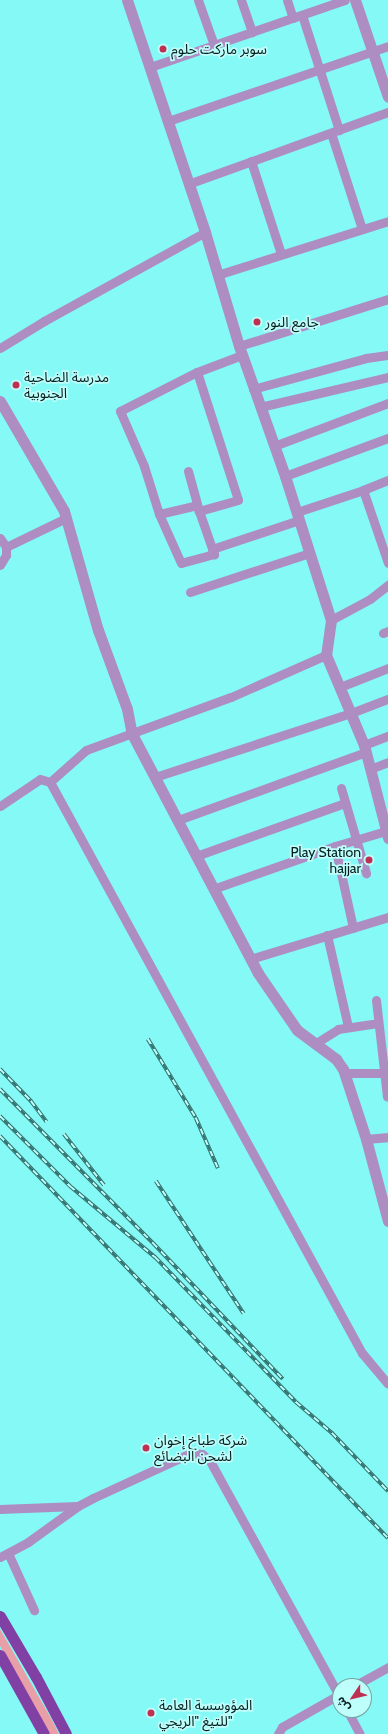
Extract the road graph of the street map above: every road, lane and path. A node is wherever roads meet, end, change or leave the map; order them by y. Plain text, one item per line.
1 (127, 0) edge
2 (198, 0) edge
3 (241, 0) edge
4 (287, 0) edge
5 (345, 0) edge
6 (355, 0) edge
7 (302, 15) junction
8 (293, 18) junction
9 (252, 32) junction
10 (214, 45) junction
11 (388, 46) edge
12 (372, 50) junction
13 (150, 67) junction
14 (320, 69) junction
15 (388, 97) edge
16 (388, 112) edge
17 (168, 121) junction
18 (335, 131) junction
19 (251, 162) junction
20 (188, 184) junction
21 (388, 220) edge
22 (362, 229) junction
23 (205, 232) junction
24 (281, 254) junction
25 (217, 275) junction
26 (388, 299) edge
27 (0, 348) edge
28 (241, 350) junction
29 (388, 355) edge
30 (197, 372) junction
31 (388, 377) edge
32 (253, 389) junction
33 (0, 401) edge
34 (388, 403) edge
35 (260, 407) junction
36 (388, 438) edge
37 (274, 446) junction
38 (188, 471) dead end
39 (285, 476) junction
40 (388, 480) edge
41 (363, 490) junction
42 (198, 508) junction
43 (159, 514) junction
44 (298, 516) junction
45 (66, 518) junction
46 (0, 538) edge
47 (6, 547) junction
48 (212, 549) junction
49 (309, 553) junction
50 (388, 563) edge
51 (0, 565) edge
52 (388, 585) edge
53 (190, 592) dead end
54 (331, 620) junction
55 (326, 655) junction
56 (388, 668) edge
57 (340, 687) junction
58 (388, 699) edge
59 (352, 713) junction
60 (132, 734) junction
61 (388, 736) edge
62 (365, 749) junction
63 (388, 762) edge
64 (370, 770) junction
65 (155, 777) junction
66 (50, 782) junction
67 (340, 788) dead end
68 (345, 803) junction
69 (0, 806) edge
70 (178, 820) junction
71 (387, 835) edge
72 (356, 839) junction
73 (335, 846) junction
74 (196, 856) junction
75 (366, 873) dead end
76 (213, 889) junction
77 (388, 917) edge
78 (353, 928) junction
79 (327, 935) junction
80 (250, 959) junction
81 (376, 1000) dead end
82 (378, 1023) junction
83 (348, 1027) junction
84 (316, 1043) junction
85 (345, 1073) junction
86 (386, 1073) edge
87 (387, 1096) edge
88 (388, 1137) edge
89 (366, 1139) junction
90 (388, 1221) edge
91 (388, 1384) edge
92 (78, 1506) junction
93 (0, 1509) edge
94 (4, 1555) edge
95 (34, 1610) dead end
96 (0, 1616) edge
97 (0, 1655) edge
98 (388, 1667) edge
99 (368, 1678) edge
100 (332, 1681) edge
101 (332, 1699) edge
102 (351, 1718) edge
103 (44, 1734) edge
104 (66, 1734) edge
105 (278, 1734) edge
106 (360, 1734) edge

1 - 13 street
2 - 10 street
3 - 9 street
4 - 8 street
5 - 7 street
6 - 12 street
7 - 8 street
7 - 14 street
8 - 9 street
9 - 10 street
10 - 13 street
11 - 12 street
12 - 14 street
12 - 15 street
13 - 17 street
14 - 17 street
14 - 18 street
16 - 18 street
17 - 20 street
18 - 19 street
18 - 22 street
19 - 20 street
19 - 24 street
20 - 23 street
21 - 22 street
22 - 24 street
23 - 25 street
23 - 27 street
24 - 25 street
25 - 28 street
26 - 28 street
28 - 30 street
28 - 32 street
29 - 32 street
30 - 42 street
30 - 43 street
31 - 35 street
32 - 35 street
33 - 45 street
34 - 37 street
35 - 37 street
36 - 39 street
37 - 39 street
38 - 42 street
39 - 44 street
40 - 41 street
41 - 44 street
41 - 50 street
42 - 43 street
42 - 48 street
43 - 48 street
44 - 48 street
44 - 49 street
45 - 47 street
45 - 60 street
46 - 47 street
47 - 51 street
49 - 53 street
49 - 54 street
52 - 54 street
54 - 55 street
55 - 57 street
55 - 60 street
56 - 57 street
57 - 59 street
58 - 59 street
59 - 62 street
59 - 65 street
60 - 65 street
60 - 66 street
61 - 62 street
62 - 64 street
62 - 70 street
63 - 64 street
64 - 71 street
65 - 70 street
66 - 69 street
66 - 91 street
67 - 68 street
68 - 72 street
68 - 74 street
70 - 74 street
71 - 72 street
72 - 73 street
72 - 75 street
73 - 76 street
73 - 78 street
74 - 76 street
76 - 80 street
77 - 78 street
78 - 79 street
79 - 80 street
79 - 83 street
80 - 84 street
81 - 82 street
82 - 83 street
82 - 86 street
83 - 84 street
84 - 85 street
85 - 86 street
85 - 89 street
86 - 87 street
88 - 89 street
89 - 90 street
92 - 93 street
92 - 94 street
92 - 100 street
94 - 95 street
96 - 104 main road
97 - 103 main road
98 - 99 street
101 - 105 street
102 - 106 street

